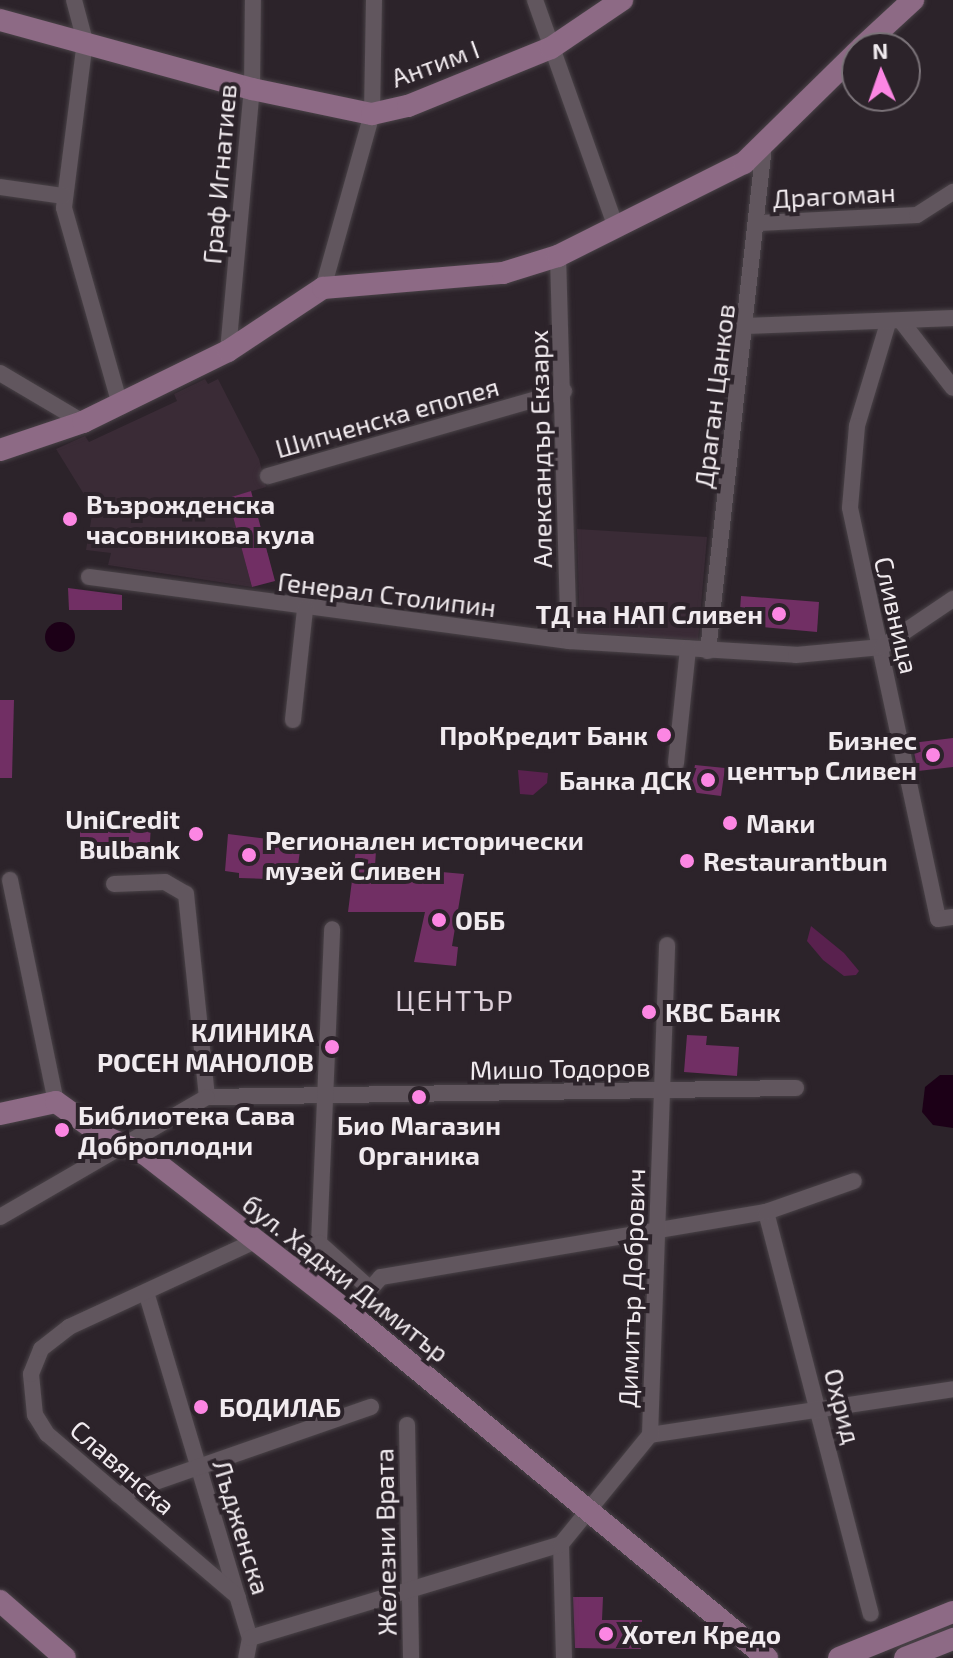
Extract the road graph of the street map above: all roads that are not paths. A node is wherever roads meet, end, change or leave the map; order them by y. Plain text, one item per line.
1 (74, 0) edge
2 (253, 0) edge
3 (374, 0) edge
4 (535, 0) edge
5 (622, 0) edge
6 (913, 0) edge
7 (0, 20) edge
8 (878, 32) edge
9 (85, 41) junction
10 (551, 48) junction
11 (841, 68) edge
12 (252, 89) junction
13 (372, 114) junction
14 (764, 146) junction
15 (0, 187) edge
16 (953, 192) edge
17 (63, 196) junction
18 (759, 223) junction
19 (616, 228) junction
20 (558, 256) junction
21 (323, 288) junction
22 (953, 318) edge
23 (895, 323) junction
24 (747, 326) junction
25 (228, 351) junction
26 (0, 373) edge
27 (953, 388) edge
28 (564, 391) junction
29 (120, 404) junction
30 (83, 422) junction
31 (0, 450) edge
32 (268, 476) dead end
33 (89, 577) dead end
34 (953, 599) edge
35 (305, 609) junction
36 (569, 641) junction
37 (882, 647) junction
38 (688, 649) junction
39 (708, 651) junction
40 (293, 720) dead end
41 (676, 763) dead end
42 (10, 880) dead end
43 (114, 884) dead end
44 (946, 918) edge
45 (332, 929) dead end
46 (667, 945) dead end
47 (796, 1088) dead end
48 (662, 1091) junction
49 (324, 1095) junction
50 (207, 1097) junction
51 (56, 1102) junction
52 (0, 1114) edge
53 (123, 1144) junction
54 (854, 1181) dead end
55 (766, 1212) junction
56 (0, 1217) edge
57 (655, 1233) junction
58 (255, 1241) junction
59 (319, 1243) junction
60 (293, 1269) junction
61 (368, 1287) junction
62 (146, 1292) junction
63 (349, 1313) junction
64 (953, 1389) edge
65 (371, 1407) dead end
66 (819, 1409) junction
67 (407, 1425) dead end
68 (650, 1435) junction
69 (198, 1465) junction
70 (118, 1495) junction
71 (590, 1510) junction
72 (561, 1544) junction
73 (413, 1588) junction
74 (238, 1597) junction
75 (0, 1601) edge
76 (953, 1612) edge
77 (871, 1614) dead end
78 (741, 1635) junction
79 (250, 1638) junction
80 (953, 1639) edge
81 (65, 1658) edge
82 (246, 1658) edge
83 (411, 1658) edge
84 (564, 1658) edge
85 (749, 1658) edge
86 (767, 1658) edge
87 (839, 1658) edge
88 (905, 1658) edge

1 - 9 street
2 - 12 street, Граф Игнатиев
3 - 13 street
4 - 10 street
5 - 10 street, Антим I
6 - 8 street
7 - 9 street, Антим I
9 - 12 street, Антим I
9 - 17 street
10 - 13 street, Антим I
10 - 19 street
11 - 14 street
12 - 13 street, Антим I
12 - 25 street, Граф Игнатиев
13 - 21 street
14 - 18 street, Драган Цанков
14 - 19 street
15 - 17 street
16 - 18 street, Драгоман
17 - 29 street
18 - 24 street, Драган Цанков
19 - 20 street
20 - 21 street
20 - 28 street, Александър Екзарх
21 - 25 street
22 - 23 street
23 - 24 street
23 - 27 street
23 - 37 street, Сливница
24 - 39 street, Драган Цанков
25 - 29 street
26 - 30 street
28 - 32 street, Шипченска епопея
28 - 36 street, Александър Екзарх
29 - 30 street
30 - 31 street
33 - 35 street, Генерал Столипин
34 - 37 street, Генерал Столипин
35 - 36 street, Генерал Столипин
35 - 40 street
36 - 38 street, Генерал Столипин
37 - 39 street, Генерал Столипин
37 - 44 street, Сливница
38 - 39 street, Генерал Столипин
38 - 41 street
42 - 51 street
43 - 50 street
45 - 49 street
46 - 48 street, Димитър Добрович
47 - 48 street, Мишо Тодоров
48 - 49 street, Мишо Тодоров
48 - 57 street, Димитър Добрович
49 - 50 street, Мишо Тодоров
49 - 59 street
50 - 53 street
51 - 52 street
51 - 53 street, бул. Хаджи Димитър
53 - 56 street
53 - 58 street, бул. Хаджи Димитър
54 - 55 street
55 - 57 street
55 - 66 street, Охрид
57 - 61 street
57 - 68 street, Димитър Добрович
58 - 60 street, бул. Хаджи Димитър
58 - 62 street, Славянска
59 - 60 street
59 - 61 street
60 - 63 street, бул. Хаджи Димитър
61 - 63 street
62 - 69 street, Лъдженска
62 - 70 street, Славянска
63 - 71 street, бул. Хаджи Димитър
64 - 66 street
65 - 69 street
66 - 68 street
66 - 77 street, Охрид
67 - 73 street, Железни Врата
68 - 71 street, Димитър Добрович
69 - 70 street
69 - 74 street, Лъдженска
70 - 74 street, Славянска
71 - 72 street, Димитър Добрович
71 - 78 street, бул. Хаджи Димитър
72 - 73 street
72 - 84 street
73 - 79 street
73 - 83 street, Железни Врата
74 - 79 street, Лъдженска
75 - 81 street
76 - 87 street
78 - 85 street
78 - 86 street, бул. Хаджи Димитър
79 - 82 street
80 - 88 street

